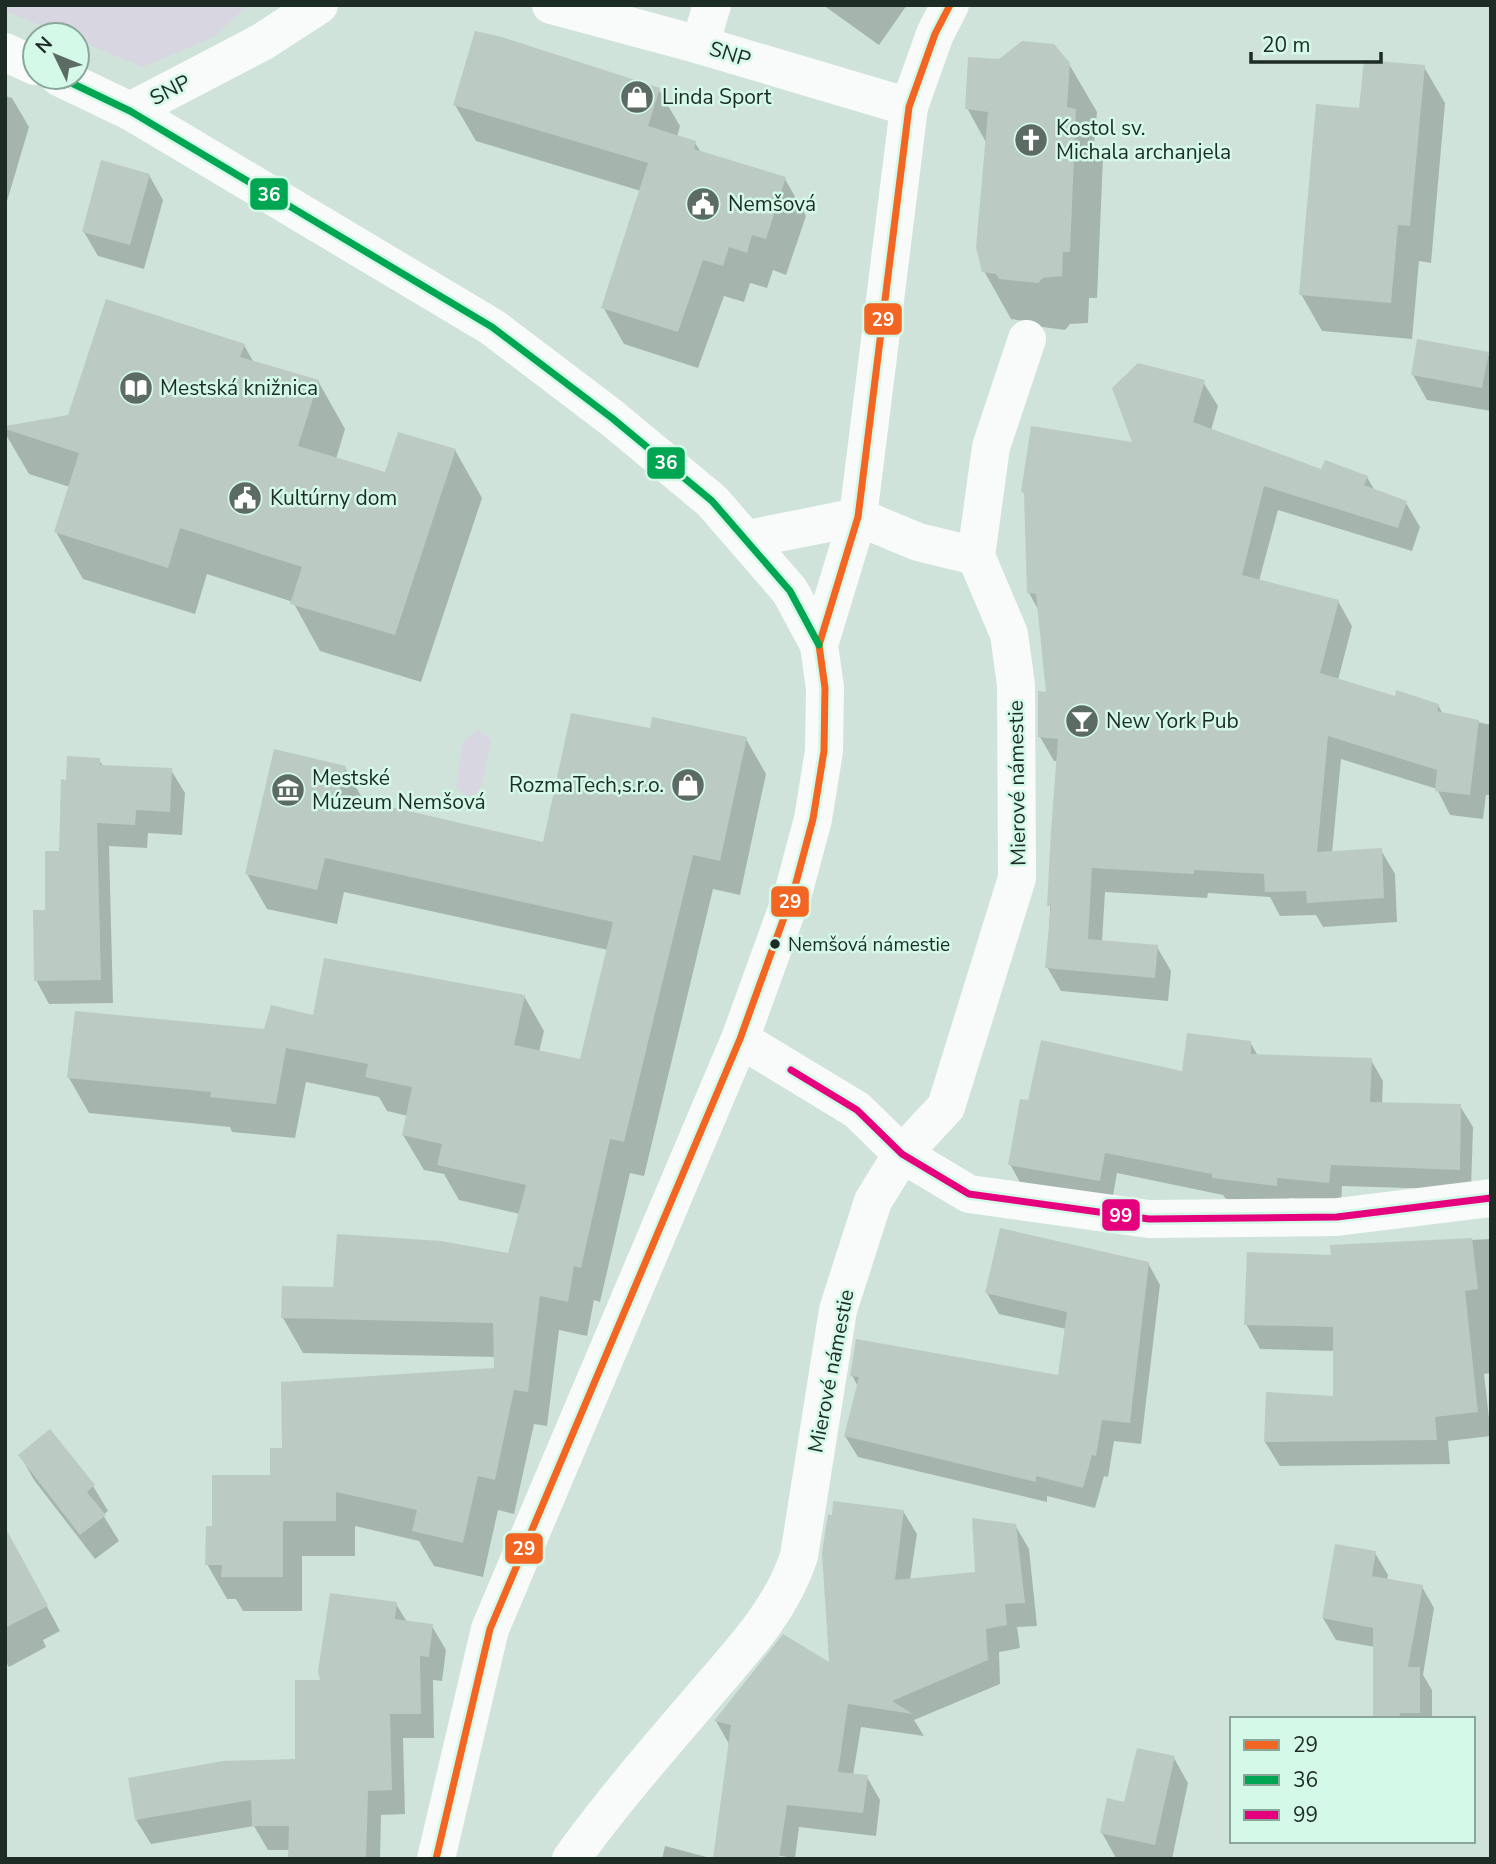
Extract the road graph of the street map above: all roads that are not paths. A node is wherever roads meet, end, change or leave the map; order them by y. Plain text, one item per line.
1 (320, 5) edge
2 (551, 5) edge
3 (712, 5) edge
4 (950, 5) edge
5 (700, 45) junction
6 (5, 52) edge
7 (21, 59) edge
8 (88, 91) edge
9 (909, 107) junction
10 (130, 111) junction
11 (1027, 339) dead end
12 (858, 517) junction
13 (748, 539) junction
14 (983, 570) junction
15 (819, 645) junction
16 (740, 1039) junction
17 (902, 1154) junction
18 (1491, 1198) edge
19 (436, 1859) edge
20 (571, 1859) edge

1 - 10 street, SNP
2 - 5 street, SNP
3 - 5 street
4 - 9 street
5 - 9 street, SNP
6 - 7 street
8 - 10 street, SNP
9 - 12 street
10 - 13 street, SNP
11 - 14 street, Mierové námestie
12 - 13 street
12 - 14 street
12 - 15 street
13 - 15 street, SNP
14 - 17 street, Mierové námestie
15 - 16 street
16 - 17 street
16 - 19 street
17 - 18 street
17 - 20 street, Mierové námestie

